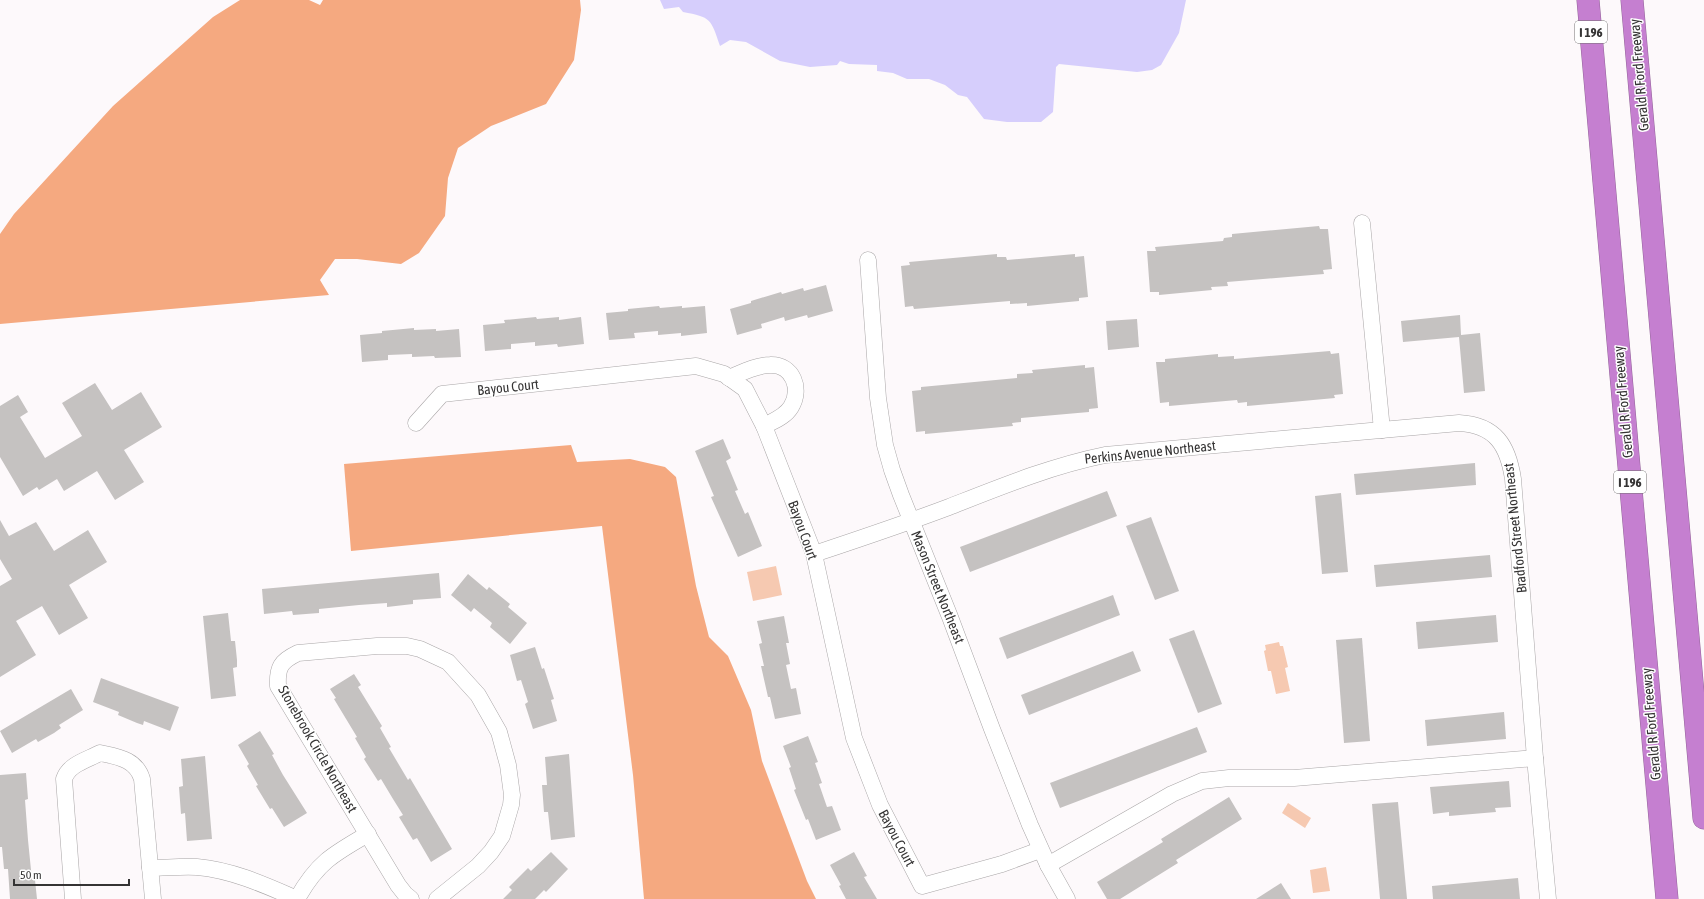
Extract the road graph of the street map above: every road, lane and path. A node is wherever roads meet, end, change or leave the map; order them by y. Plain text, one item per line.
1 (1588, 0) edge
2 (1632, 0) edge
3 (1362, 223) dead end
4 (868, 260) dead end
5 (729, 378) junction
6 (416, 423) dead end
7 (764, 426) junction
8 (1382, 430) junction
9 (912, 521) junction
10 (814, 554) junction
11 (1535, 758) junction
12 (1704, 818) edge
13 (368, 834) junction
14 (1040, 850) junction
15 (1048, 865) junction
16 (150, 868) junction
17 (73, 899) edge
18 (152, 899) edge
19 (297, 899) edge
20 (411, 899) edge
21 (437, 899) edge
22 (1067, 899) edge
23 (1548, 899) edge
24 (1667, 899) edge

1 - 24 highway, Gerald R Ford Freeway / I 196
2 - 12 highway, Gerald R Ford Freeway
3 - 8 street
4 - 9 street, Mason Street Northeast
5 - 6 street, Bayou Court
5 - 7 street, Bayou Court
5 - 7 street
7 - 10 street, Bayou Court
8 - 9 street, Perkins Avenue Northeast
8 - 11 street, Bradford Street Northeast
9 - 10 street, Perkins Avenue Northeast
9 - 14 street, Mason Street Northeast
10 - 14 street, Bayou Court
11 - 15 street
11 - 23 street, Bradford Street Northeast
13 - 19 street
13 - 20 street, Stonebrook Circle Northeast
13 - 21 street, Stonebrook Circle Northeast
14 - 15 street, Mason Street Northeast
15 - 22 street, Mason Street Northeast
16 - 17 street
16 - 18 street
16 - 19 street

